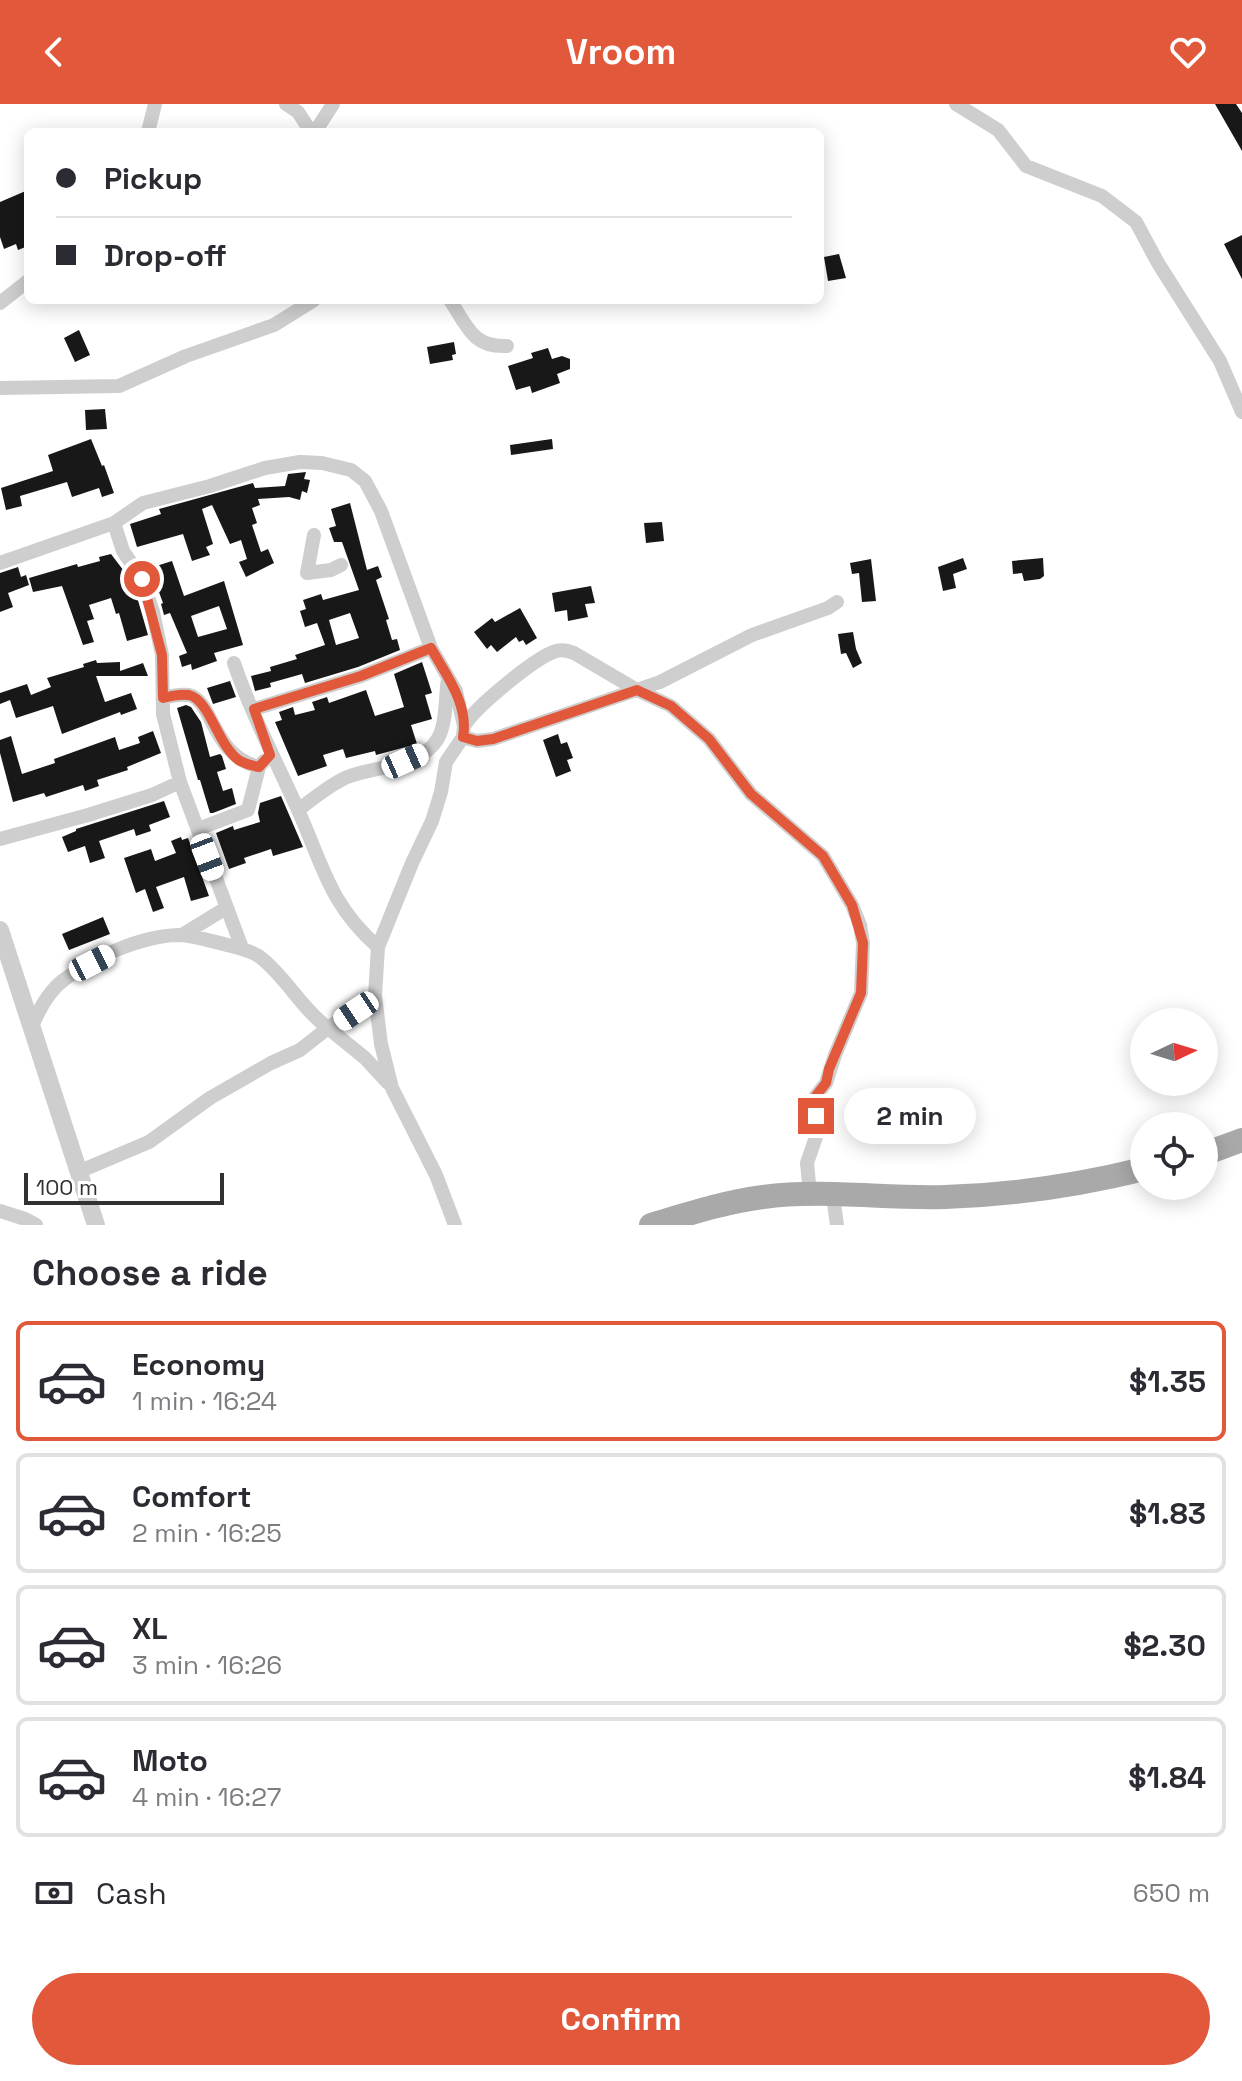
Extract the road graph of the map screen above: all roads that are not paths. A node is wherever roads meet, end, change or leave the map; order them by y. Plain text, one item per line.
1 (155, 104) edge
2 (286, 104) edge
3 (333, 104) edge
4 (956, 104) edge
5 (149, 128) edge
6 (310, 128) edge
7 (316, 128) edge
8 (24, 284) edge
9 (0, 303) edge
10 (308, 304) edge
11 (453, 304) edge
12 (507, 346) dead end
13 (0, 388) edge
14 (1242, 412) edge
15 (114, 523) junction
16 (314, 535) dead end
17 (0, 563) edge
18 (341, 565) dead end
19 (837, 602) dead end
20 (431, 648) junction
21 (234, 663) dead end
22 (448, 679) junction
23 (637, 690) junction
24 (163, 698) junction
25 (254, 709) junction
26 (464, 732) junction
27 (270, 755) junction
28 (259, 767) junction
29 (180, 782) junction
30 (298, 810) junction
31 (198, 829) junction
32 (0, 839) edge
33 (226, 908) junction
34 (0, 930) edge
35 (182, 935) junction
36 (378, 947) junction
37 (242, 948) junction
38 (375, 996) junction
39 (328, 1028) junction
40 (31, 1029) junction
41 (392, 1088) junction
42 (1242, 1140) edge
43 (1218, 1149) edge
44 (78, 1172) junction
45 (1130, 1172) edge
46 (821, 1195) junction
47 (0, 1211) edge
48 (36, 1225) edge
49 (96, 1225) edge
50 (455, 1225) edge
51 (651, 1225) edge
52 (837, 1225) edge

1 - 5 street
2 - 6 street
3 - 7 street
4 - 14 street
8 - 9 street
10 - 13 street
11 - 12 street
15 - 17 street
15 - 20 street
15 - 24 street
16 - 18 street
19 - 23 street
20 - 22 street
20 - 25 street
21 - 25 street
22 - 26 street
22 - 30 street
23 - 26 street
23 - 26 street
23 - 46 street
24 - 28 street
24 - 29 street
25 - 27 street
26 - 36 street
27 - 28 street
27 - 30 street
28 - 31 street
29 - 31 street
29 - 32 street
30 - 36 street
31 - 33 street
33 - 35 street
33 - 37 street
34 - 40 street
35 - 37 street
35 - 40 street
36 - 38 street
37 - 39 street
38 - 39 street
38 - 41 street
39 - 41 street
39 - 44 street
40 - 44 street
41 - 50 street
42 - 43 main road
44 - 49 street
45 - 46 main road
46 - 51 main road
46 - 52 street
47 - 48 street

